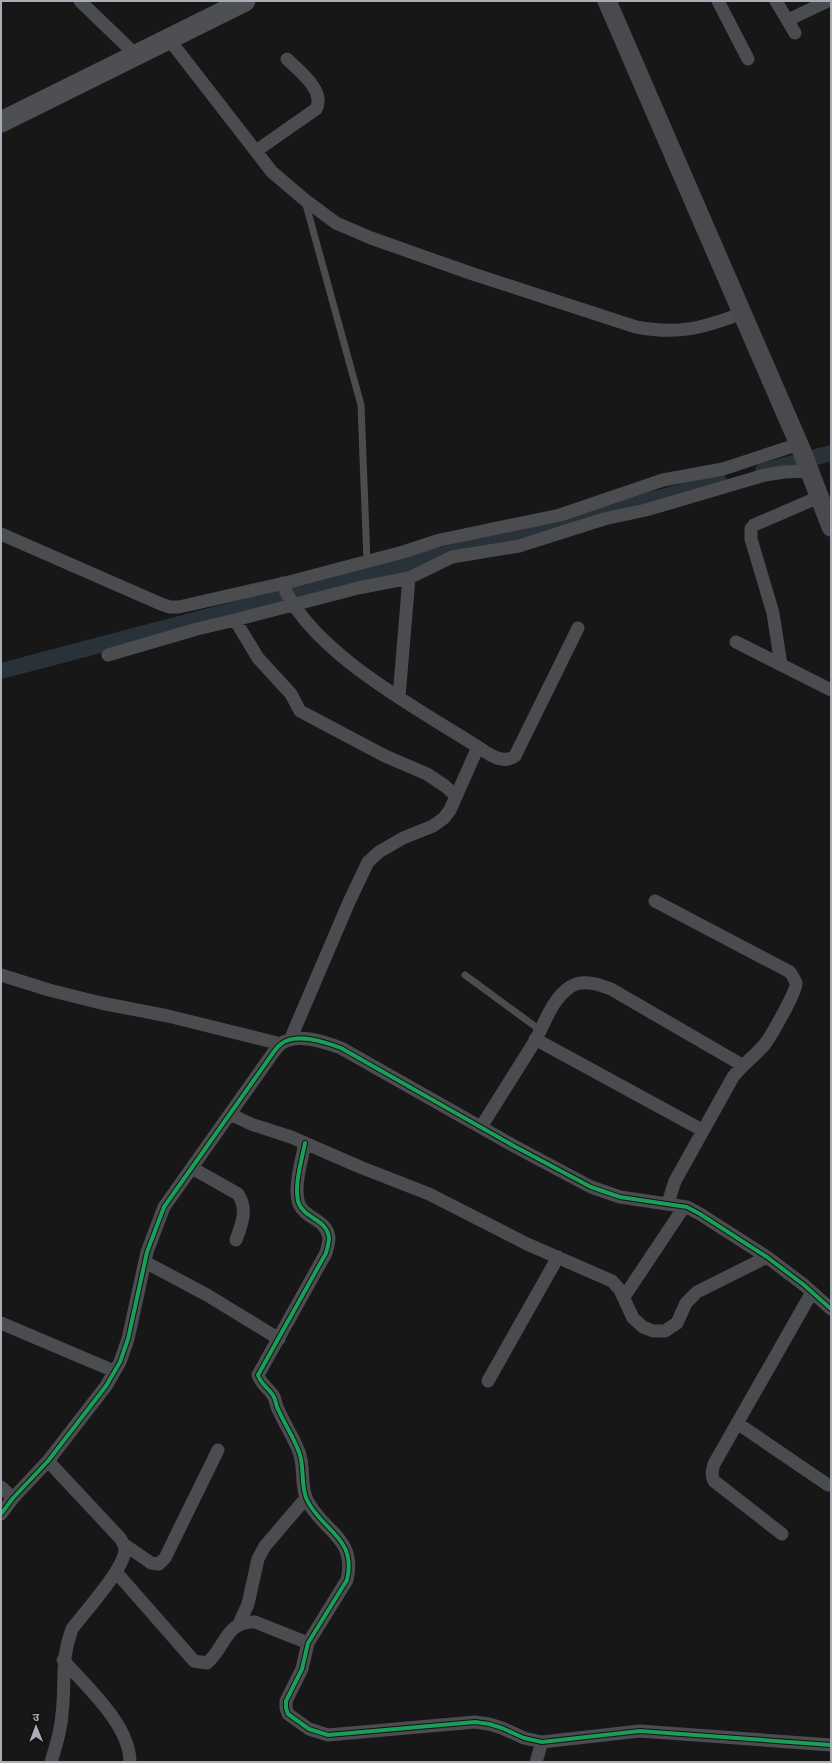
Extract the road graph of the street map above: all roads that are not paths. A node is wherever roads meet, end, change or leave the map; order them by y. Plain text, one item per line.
1 (80, 1) edge
2 (245, 1) edge
3 (607, 1) edge
4 (718, 1) edge
5 (776, 1) edge
6 (828, 1) edge
7 (788, 20) junction
8 (795, 33) dead end
9 (168, 38) junction
10 (136, 55) junction
11 (287, 59) dead end
12 (748, 59) dead end
13 (1, 122) edge
14 (256, 151) junction
15 (305, 200) junction
16 (743, 314) junction
17 (804, 457) junction
18 (819, 497) junction
19 (831, 527) edge
20 (1, 534) edge
21 (368, 561) junction
22 (409, 578) junction
23 (288, 595) junction
24 (235, 620) junction
25 (578, 628) dead end
26 (736, 642) dead end
27 (108, 655) dead end
28 (781, 665) junction
29 (831, 690) edge
30 (399, 697) junction
31 (478, 747) junction
32 (456, 796) junction
33 (655, 901) dead end
34 (1, 974) edge
35 (465, 975) dead end
36 (538, 1035) junction
37 (286, 1042) junction
38 (742, 1065) junction
39 (230, 1114) junction
40 (481, 1127) junction
41 (702, 1130) junction
42 (305, 1143) junction
43 (192, 1168) junction
44 (668, 1203) junction
45 (684, 1207) junction
46 (236, 1240) dead end
47 (558, 1257) junction
48 (767, 1257) junction
49 (145, 1262) junction
50 (812, 1292) junction
51 (624, 1297) junction
52 (831, 1309) edge
53 (1, 1323) edge
54 (279, 1339) junction
55 (114, 1372) junction
56 (488, 1381) dead end
57 (737, 1423) junction
58 (218, 1450) dead end
59 (48, 1461) junction
60 (828, 1485) dead end
61 (1, 1487) edge
62 (13, 1498) junction
63 (306, 1498) junction
64 (1, 1514) edge
65 (782, 1534) dead end
66 (125, 1545) junction
67 (116, 1572) junction
68 (239, 1624) junction
69 (308, 1643) junction
70 (64, 1660) junction
71 (542, 1742) junction
72 (831, 1745) edge
73 (51, 1762) edge
74 (130, 1762) edge
75 (536, 1762) edge

1 - 10 street
2 - 9 main road
3 - 16 street
4 - 12 street
5 - 7 street
6 - 7 street
7 - 8 street
9 - 10 main road
9 - 14 street
10 - 13 main road
11 - 14 street
14 - 15 street
15 - 16 street
15 - 21 lane
16 - 17 street
17 - 18 street
17 - 21 street
17 - 22 street
18 - 19 street
18 - 28 street
20 - 23 street
21 - 23 street
22 - 23 street
22 - 30 street
23 - 24 street
23 - 30 street
24 - 27 street
24 - 32 street
25 - 31 street
26 - 28 street
28 - 29 street
30 - 31 street
31 - 32 street
32 - 37 street
33 - 38 street
34 - 37 street
35 - 36 lane
36 - 38 street
36 - 40 street
36 - 41 street
37 - 39 street
37 - 40 street
38 - 41 street
39 - 42 street
39 - 43 street
40 - 44 street
41 - 44 street
42 - 47 street
42 - 54 street
43 - 46 street
43 - 49 street
44 - 45 street
45 - 48 street
45 - 51 street
47 - 51 street
47 - 56 street
48 - 50 street
48 - 51 street
49 - 54 street
49 - 55 street
50 - 52 street
50 - 57 street
53 - 55 street
54 - 63 street
55 - 59 street
57 - 60 street
57 - 65 street
58 - 66 street
59 - 62 street
59 - 66 street
61 - 62 street
62 - 64 street
63 - 68 street
63 - 69 street
66 - 67 street
67 - 68 street
67 - 70 street
68 - 69 street
69 - 71 street
70 - 73 street
70 - 74 street
71 - 72 street
71 - 75 street

